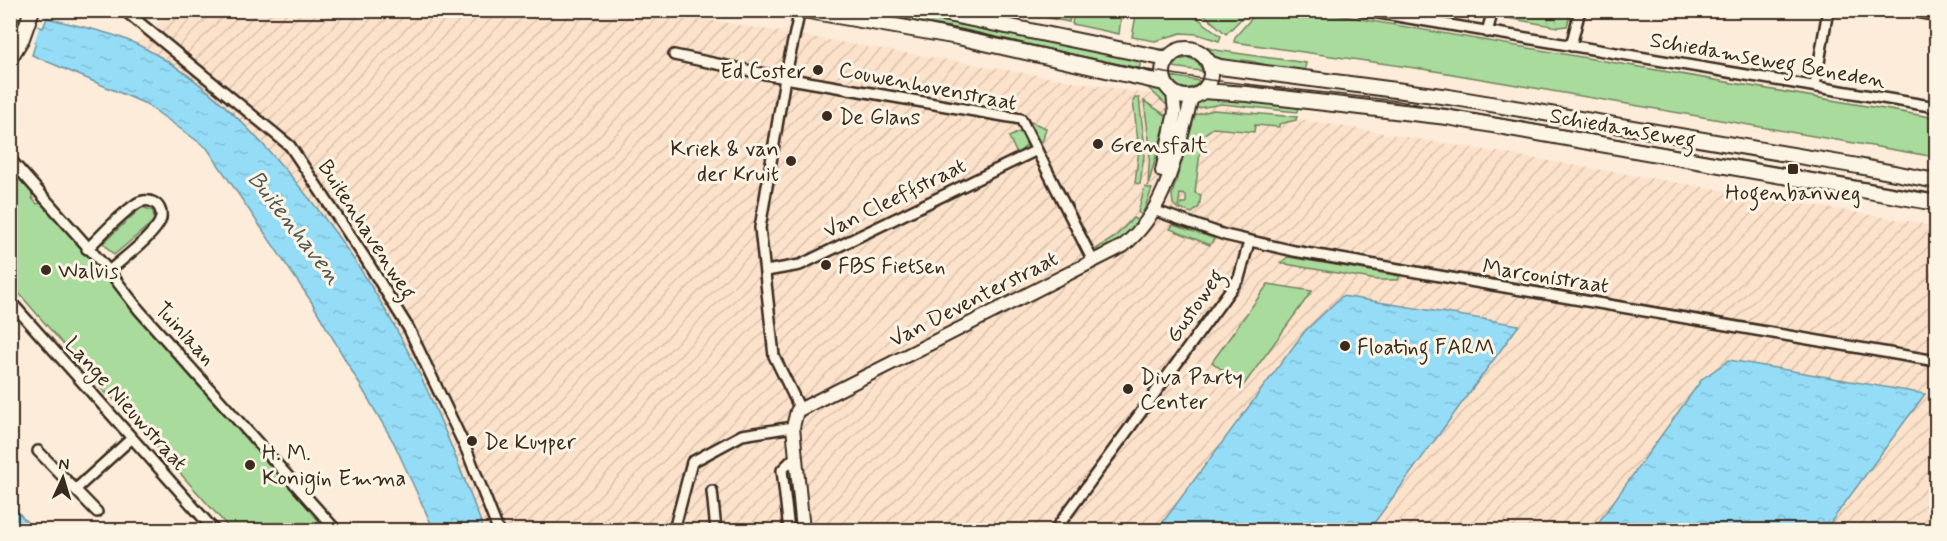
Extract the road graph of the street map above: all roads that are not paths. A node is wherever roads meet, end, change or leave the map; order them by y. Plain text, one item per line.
1 (124, 10) edge
2 (802, 10) edge
3 (928, 10) edge
4 (1361, 10) edge
5 (1493, 10) edge
6 (1580, 10) edge
7 (1828, 10) edge
8 (1906, 10) edge
9 (27, 12) edge
10 (1936, 16) edge
11 (1487, 32) junction
12 (16, 39) edge
13 (1571, 46) junction
14 (674, 55) dead end
15 (10, 58) edge
16 (1167, 59) junction
17 (1209, 63) junction
18 (785, 78) junction
19 (1815, 86) junction
20 (1169, 88) junction
21 (1197, 94) junction
22 (1936, 107) edge
23 (1037, 150) junction
24 (10, 159) edge
25 (1936, 181) edge
26 (1936, 203) edge
27 (1154, 210) junction
28 (1249, 242) junction
29 (87, 249) junction
30 (1094, 261) junction
31 (109, 271) junction
32 (766, 271) junction
33 (10, 301) edge
34 (1936, 361) edge
35 (800, 409) junction
36 (793, 428) junction
37 (132, 438) junction
38 (38, 451) dead end
39 (795, 457) junction
40 (76, 489) junction
41 (712, 491) dead end
42 (97, 512) dead end
43 (214, 531) edge
44 (336, 531) edge
45 (498, 531) edge
46 (674, 531) edge
47 (716, 531) edge
48 (789, 531) edge
49 (803, 531) edge
50 (1055, 531) edge

1 - 45 street, Buitenhavenweg
2 - 18 street
2 - 20 main road
3 - 16 main road
4 - 11 street, Schiedamseweg Beneden
5 - 11 street
6 - 13 street
7 - 19 street
8 - 10 street
9 - 12 main road
11 - 13 street, Schiedamseweg Beneden
12 - 15 main road
13 - 19 street, Schiedamseweg Beneden
14 - 18 street, Couwenhovenstraat
16 - 17 main road
16 - 20 main road
17 - 21 main road
17 - 25 main road, Schiedamseweg
18 - 23 street, Couwenhovenstraat
18 - 32 street
19 - 22 street, Schiedamseweg Beneden
20 - 21 main road
20 - 27 street, Van Deventerstraat
21 - 26 main road, Schiedamseweg
21 - 27 street, Van Deventerstraat
23 - 30 street, Couwenhovenstraat
23 - 32 street, Van Cleeffstraat
24 - 29 street, Tuinlaan
27 - 28 street, Marconistraat
27 - 30 street, Van Deventerstraat
28 - 34 street, Marconistraat
28 - 50 street, Gustoweg
29 - 31 street, Tuinlaan
29 - 31 street
30 - 35 street, Van Deventerstraat
31 - 44 street, Tuinlaan
32 - 35 street
33 - 37 street, Lange Nieuwstraat
35 - 36 street
36 - 39 street
36 - 46 street
37 - 40 street
37 - 43 street, Lange Nieuwstraat
38 - 40 street
39 - 48 street
39 - 49 street
40 - 42 street
41 - 47 street

